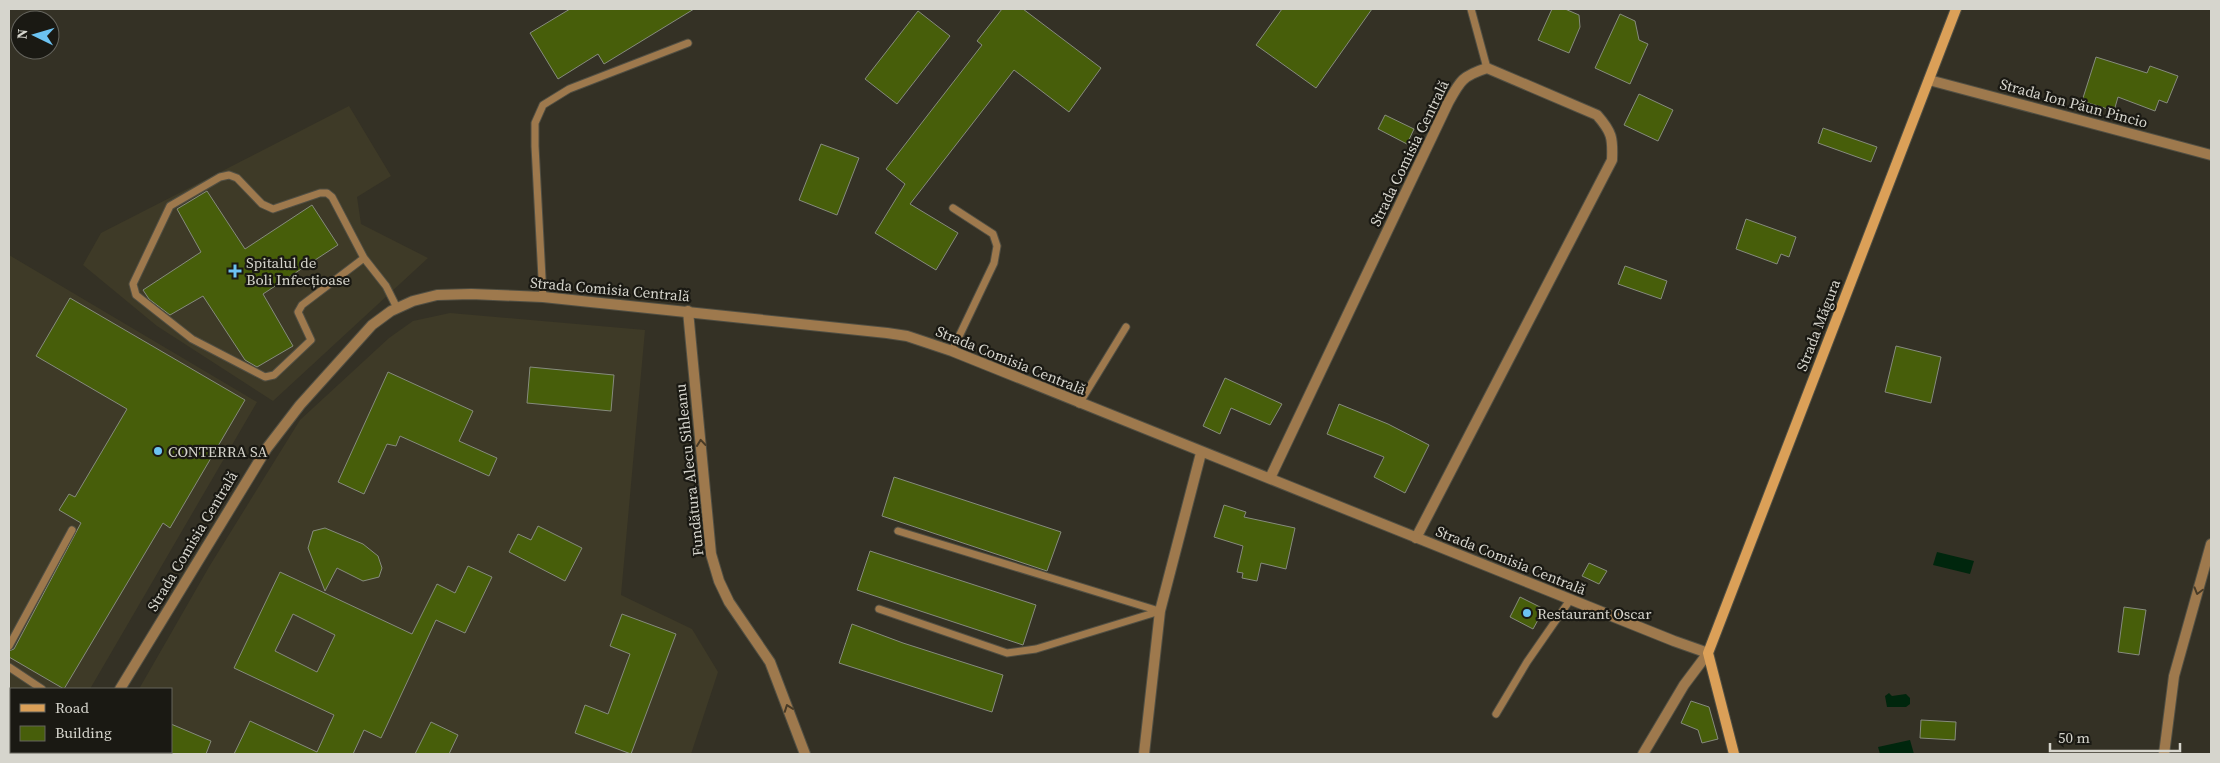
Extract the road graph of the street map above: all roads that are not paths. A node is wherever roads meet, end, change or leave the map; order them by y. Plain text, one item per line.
1 (1471, 9) edge
2 (1956, 9) edge
3 (688, 43) dead end
4 (1488, 68) junction
5 (1929, 80) junction
6 (2211, 155) edge
7 (952, 208) dead end
8 (364, 258) junction
9 (543, 297) junction
10 (398, 308) junction
11 (688, 311) junction
12 (1126, 327) dead end
13 (952, 351) junction
14 (1079, 404) junction
15 (1201, 453) junction
16 (1270, 478) junction
17 (72, 530) dead end
18 (898, 531) dead end
19 (1416, 538) junction
20 (2211, 544) edge
21 (1570, 600) junction
22 (879, 608) dead end
23 (1160, 611) junction
24 (9, 646) edge
25 (1708, 653) junction
26 (9, 667) edge
27 (40, 688) edge
28 (121, 688) edge
29 (1496, 714) dead end
30 (804, 754) edge
31 (1144, 754) edge
32 (1643, 754) edge
33 (1734, 754) edge
34 (2164, 754) edge

1 - 4 lane
2 - 5 main road, Strada Măgura
3 - 9 lane
4 - 16 street, Strada Comisia Centrală
4 - 19 street, Strada Comisia Centrală
5 - 6 street, Strada Ion Păun Pincio
5 - 25 main road, Strada Măgura
7 - 13 lane
8 - 8 lane
8 - 10 lane
9 - 10 street, Strada Comisia Centrală
9 - 11 street, Strada Comisia Centrală
10 - 28 street, Strada Comisia Centrală
11 - 13 street, Strada Comisia Centrală
30 -> 11 street, Fundătura Alecu Sihleanu
12 - 14 lane
13 - 14 street, Strada Comisia Centrală
14 - 15 street, Strada Comisia Centrală
15 - 16 street, Strada Comisia Centrală
15 - 23 street
16 - 19 street, Strada Comisia Centrală
17 - 24 lane
18 - 23 lane
19 - 21 street, Strada Comisia Centrală
20 -> 34 street
21 - 25 street, Strada Comisia Centrală
21 - 29 lane
22 - 23 lane
23 - 31 street
25 - 32 street
25 - 33 main road
26 - 27 lane

